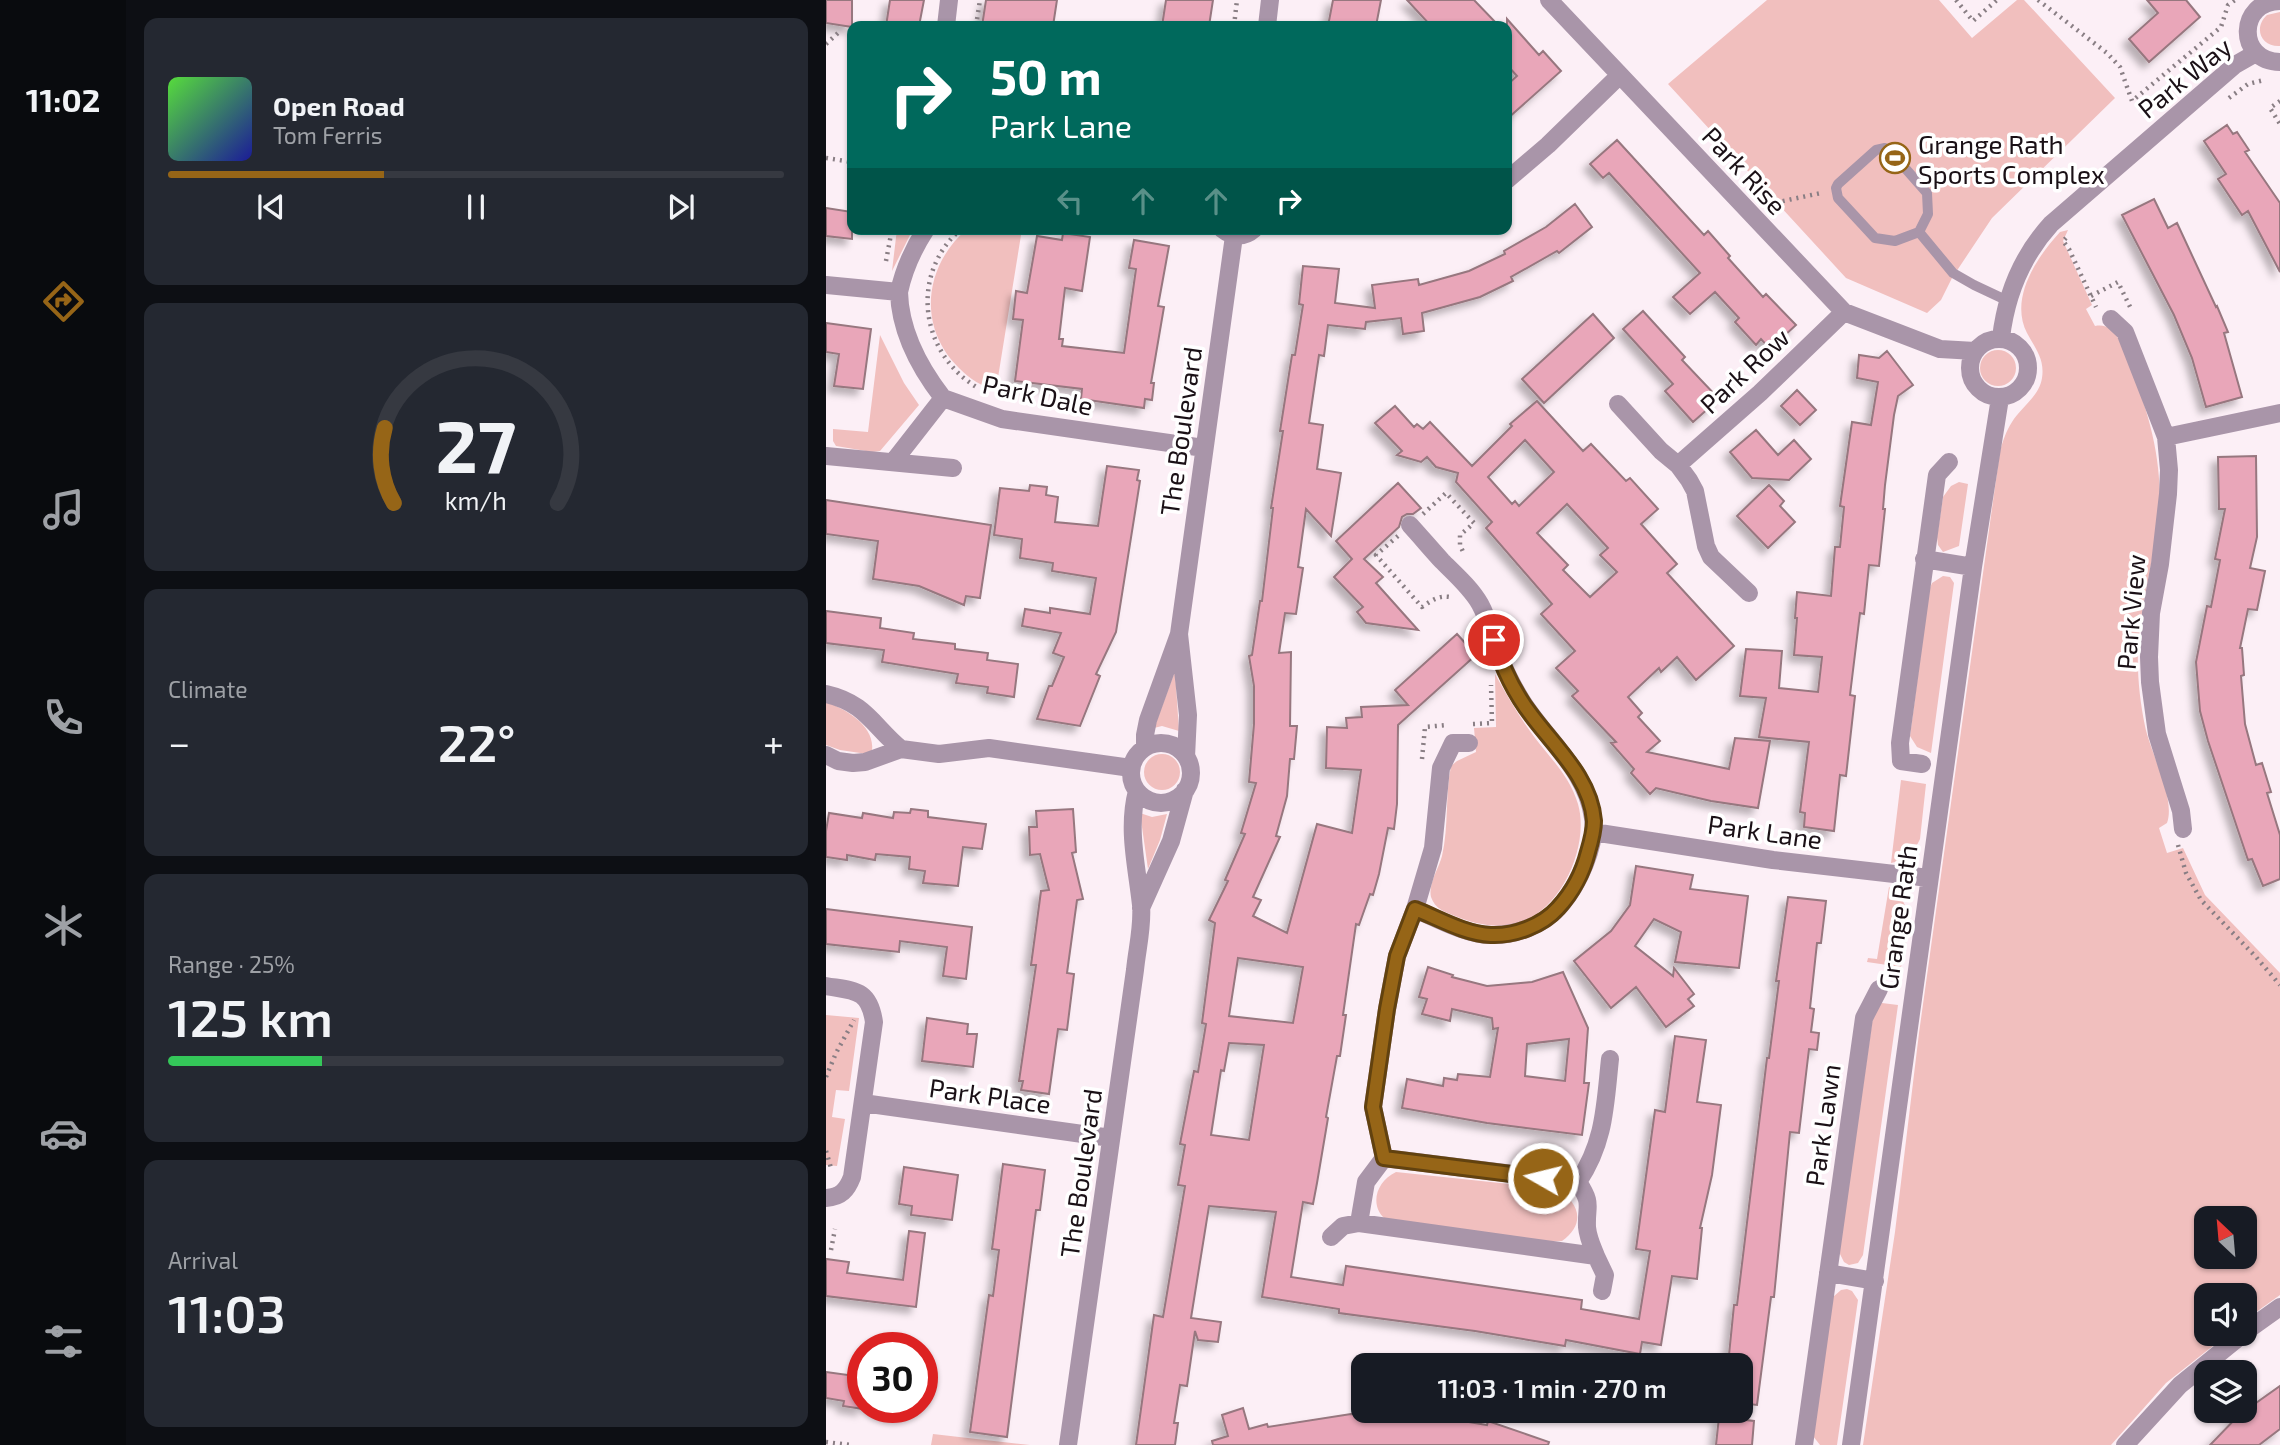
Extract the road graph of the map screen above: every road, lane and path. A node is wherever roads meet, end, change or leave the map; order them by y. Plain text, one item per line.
1 (949, 0) edge
2 (980, 0) edge
3 (1237, 0) edge
4 (1270, 0) edge
5 (1549, 0) edge
6 (1956, 0) edge
7 (1997, 0) edge
8 (2038, 0) edge
9 (2235, 0) edge
10 (2280, 1) edge
11 (2256, 4) edge
12 (947, 21) edge
13 (977, 21) edge
14 (1235, 21) edge
15 (1268, 21) edge
16 (838, 33) dead end
17 (826, 44) edge
18 (2256, 53) junction
19 (2280, 62) edge
20 (1620, 75) junction
21 (2280, 102) edge
22 (2280, 124) edge
23 (826, 158) edge
24 (847, 161) edge
25 (1512, 176) edge
26 (1836, 191) junction
27 (1754, 217) junction
28 (1919, 232) junction
29 (922, 235) edge
30 (955, 235) edge
31 (1228, 235) edge
32 (2063, 241) dead end
33 (826, 285) edge
34 (899, 292) junction
35 (2091, 296) junction
36 (2007, 301) junction
37 (1844, 312) junction
38 (2135, 318) dead end
39 (2111, 319) joint
40 (2001, 338) junction
41 (1975, 351) junction
42 (987, 393) dead end
43 (943, 398) junction
44 (2000, 398) junction
45 (1618, 404) dead end
46 (2280, 413) edge
47 (2166, 437) junction
48 (1204, 448) junction
49 (826, 456) edge
50 (893, 462) junction
51 (1949, 462) dead end
52 (1678, 465) junction
53 (953, 468) dead end
54 (1410, 525) dead end
55 (1924, 559) junction
56 (1973, 568) junction
57 (1749, 593) dead end
58 (1179, 634) junction
59 (826, 694) edge
60 (1469, 743) dead end
61 (1145, 748) junction
62 (901, 749) junction
63 (826, 755) edge
64 (1186, 757) junction
65 (1922, 764) dead end
66 (1131, 768) junction
67 (1185, 790) junction
68 (1137, 791) junction
69 (1593, 832) junction
70 (2185, 836) joint
71 (1930, 878) junction
72 (1141, 908) junction
73 (1415, 909) junction
74 (2280, 985) edge
75 (826, 986) edge
76 (1879, 989) dead end
77 (855, 1019) dead end
78 (1610, 1059) dead end
79 (826, 1077) edge
80 (863, 1103) junction
81 (1111, 1138) junction
82 (826, 1151) edge
83 (1384, 1158) junction
84 (831, 1168) dead end
85 (1578, 1182) junction
86 (826, 1198) edge
87 (1359, 1223) junction
88 (835, 1230) dead end
89 (1331, 1237) dead end
90 (831, 1250) dead end
91 (1596, 1256) junction
92 (1828, 1273) junction
93 (1875, 1281) junction
94 (1602, 1291) dead end
95 (2280, 1307) edge
96 (2257, 1324) edge
97 (2228, 1346) edge
98 (826, 1442) edge
99 (850, 1445) edge
100 (1068, 1445) edge
101 (1804, 1445) edge
102 (1851, 1445) edge
103 (2125, 1445) edge

1 - 12 street
2 - 13 path
3 - 14 path
4 - 15 street
5 - 20 street, Park Rise
6 - 7 path
8 - 9 path
10 - 11 street
11 - 18 street
16 - 17 path
18 - 19 street
18 - 36 street, Park Way
20 - 25 street
20 - 27 street, Park Rise
21 - 22 path
23 - 24 path
26 - 27 path
26 - 28 lane
26 - 28 lane
27 - 37 street, Park Rise
28 - 36 lane
29 - 34 street
30 - 42 path
31 - 48 street, The Boulevard
32 - 35 path
33 - 34 street
34 - 43 street
35 - 38 path
35 - 39 path
36 - 40 street, Park Way
37 - 41 street, Park Rise
37 - 52 street, Park Row
39 - 47 street, Park View
40 - 41 street
40 - 44 street
41 - 44 street
43 - 48 street, Park Dale
43 - 50 street, Park Dale
44 - 56 street, Grange Rath
45 - 52 street
46 - 47 street
47 - 70 street, Park View
48 - 58 street, The Boulevard
49 - 50 street
50 - 53 street
51 - 55 street
52 - 57 street
54 - 69 street
55 - 56 street
55 - 65 street
56 - 71 street, Grange Rath
58 - 61 street, The Boulevard
58 - 64 street, The Boulevard
59 - 62 street
60 - 73 street
61 - 64 street
61 - 66 street
62 - 63 street
62 - 66 street
64 - 67 street
66 - 68 street
67 - 68 street
67 - 72 street, The Boulevard
68 - 72 street, The Boulevard
69 - 71 street, Park Lane
69 - 73 street
70 - 74 path
71 - 93 street, Grange Rath
72 - 81 street, The Boulevard
73 - 83 street
75 - 80 street
76 - 92 street, Park Lawn
77 - 79 path
78 - 85 street
80 - 81 street, Park Place
80 - 86 street
81 - 100 street, The Boulevard
82 - 84 path
83 - 85 street
83 - 87 street
85 - 91 street
87 - 89 street
87 - 91 street
88 - 90 path
91 - 94 street
92 - 93 street
92 - 101 street, Park Lawn
93 - 102 street, Grange Rath
95 - 96 street
97 - 103 street
98 - 99 path

